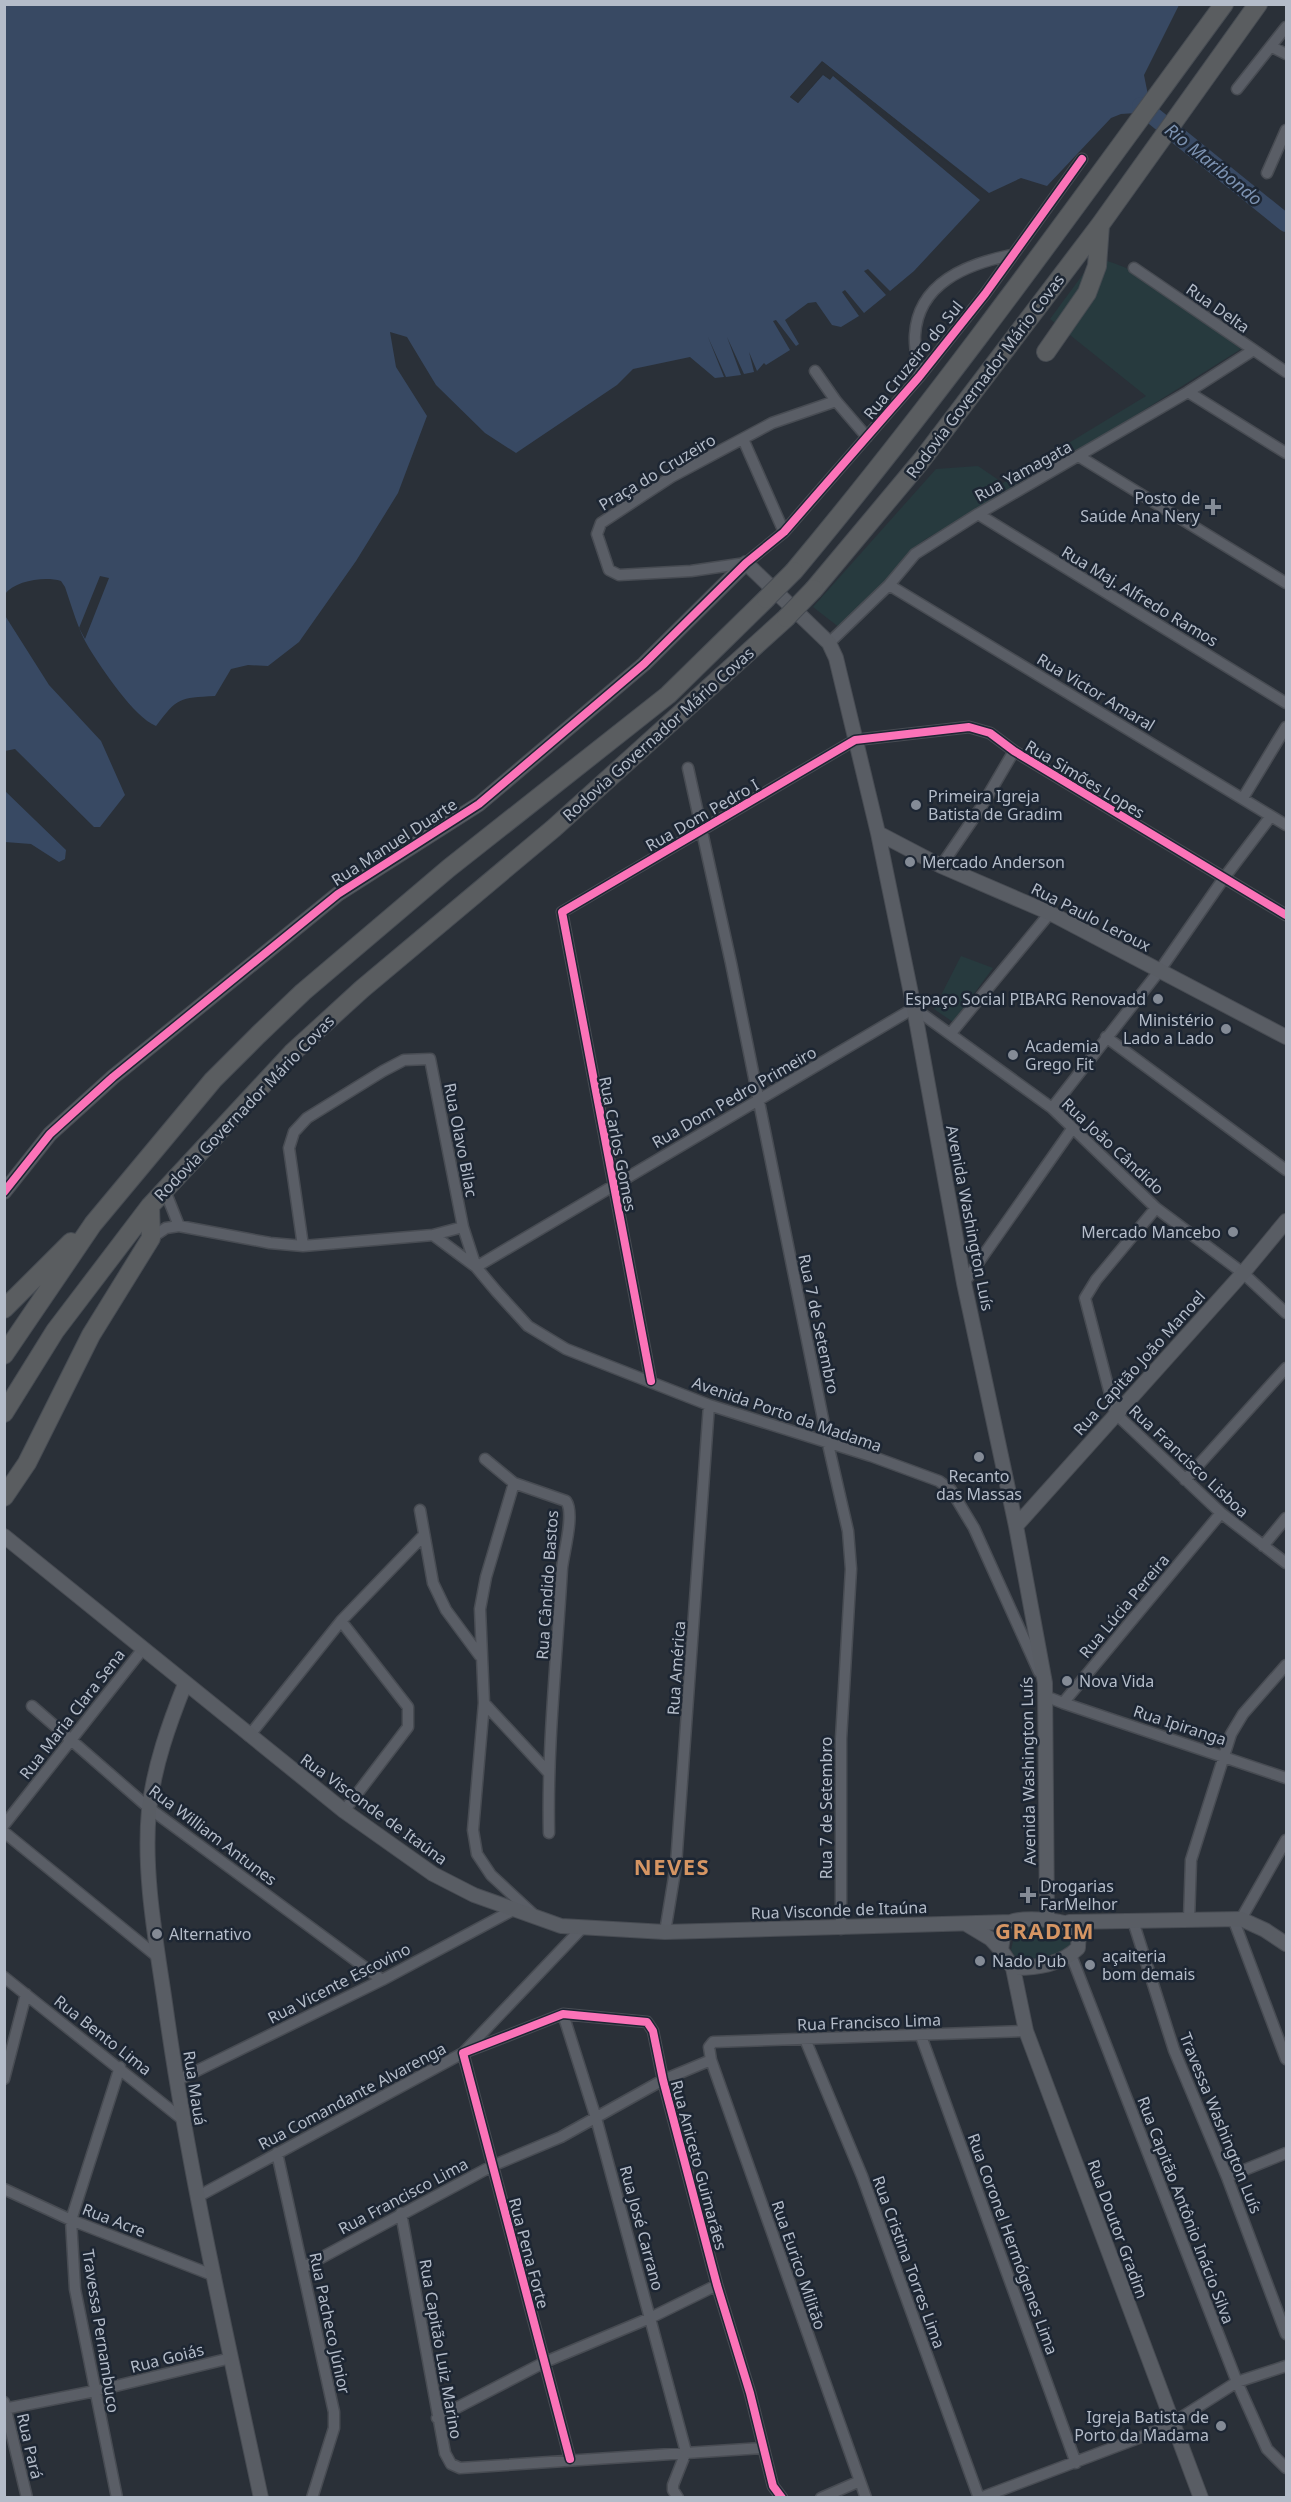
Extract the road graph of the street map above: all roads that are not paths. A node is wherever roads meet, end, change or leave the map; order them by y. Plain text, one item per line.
1 (1224, 4) edge
2 (1258, 4) edge
3 (1287, 27) edge
4 (1272, 47) junction
5 (1287, 54) edge
6 (1237, 88) dead end
7 (1287, 129) edge
8 (1082, 159) dead end
9 (1267, 173) dead end
10 (1100, 225) junction
11 (1011, 255) junction
12 (1134, 267) dead end
13 (1252, 351) junction
14 (1046, 352) dead end
15 (815, 371) dead end
16 (1287, 372) edge
17 (919, 377) junction
18 (1188, 392) junction
19 (836, 401) junction
20 (867, 437) junction
21 (743, 439) junction
22 (1287, 453) edge
23 (1080, 457) junction
24 (978, 514) junction
25 (784, 532) junction
26 (746, 563) junction
27 (1287, 583) edge
28 (889, 585) junction
29 (830, 643) junction
30 (1287, 704) edge
31 (1287, 727) edge
32 (855, 740) junction
33 (1014, 752) junction
34 (688, 768) dead end
35 (1243, 798) junction
36 (1271, 816) junction
37 (1287, 825) edge
38 (700, 831) junction
39 (878, 833) junction
40 (941, 866) junction
41 (1224, 878) junction
42 (562, 912) joint
43 (1050, 913) junction
44 (1287, 915) edge
45 (1160, 970) junction
46 (914, 1008) junction
47 (951, 1033) junction
48 (1106, 1036) junction
49 (1287, 1037) edge
50 (758, 1101) junction
51 (1052, 1108) junction
52 (1072, 1129) junction
53 (1287, 1170) edge
54 (612, 1186) junction
55 (164, 1188) junction
56 (4, 1192) edge
57 (150, 1206) junction
58 (1156, 1208) junction
59 (1287, 1221) edge
60 (93, 1224) junction
61 (179, 1226) junction
62 (463, 1227) junction
63 (433, 1235) junction
64 (151, 1238) junction
65 (303, 1246) junction
66 (476, 1267) junction
67 (1243, 1273) junction
68 (964, 1282) junction
69 (4, 1309) edge
70 (1287, 1313) edge
71 (4, 1355) edge
72 (1287, 1368) edge
73 (651, 1381) junction
74 (710, 1405) junction
75 (4, 1413) edge
76 (1115, 1413) junction
77 (828, 1444) junction
78 (485, 1459) dead end
79 (1185, 1480) junction
80 (514, 1483) junction
81 (4, 1497) edge
82 (420, 1510) dead end
83 (1221, 1513) junction
84 (1287, 1518) edge
85 (1016, 1526) junction
86 (423, 1535) junction
87 (4, 1536) edge
88 (1263, 1546) junction
89 (1287, 1563) edge
90 (341, 1622) junction
91 (142, 1650) junction
92 (481, 1656) junction
93 (1287, 1665) edge
94 (185, 1684) junction
95 (1045, 1689) junction
96 (484, 1703) junction
97 (1063, 1703) junction
98 (32, 1706) dead end
99 (249, 1736) junction
100 (73, 1740) junction
101 (1225, 1756) junction
102 (548, 1772) junction
103 (1287, 1778) edge
104 (149, 1808) junction
105 (344, 1811) junction
106 (4, 1825) edge
107 (4, 1832) edge
108 (549, 1833) dead end
109 (1287, 1839) edge
110 (515, 1909) junction
111 (537, 1918) junction
112 (1047, 1920) junction
113 (1190, 1920) junction
114 (1238, 1920) junction
115 (1133, 1921) junction
116 (965, 1922) junction
117 (1011, 1922) junction
118 (1069, 1922) junction
119 (1094, 1922) junction
120 (584, 1927) junction
121 (841, 1929) junction
122 (665, 1932) junction
123 (1287, 1944) edge
124 (1001, 1950) junction
125 (1074, 1952) junction
126 (159, 1958) junction
127 (1013, 1968) junction
128 (4, 1977) edge
129 (382, 1980) junction
130 (26, 1994) junction
131 (563, 2014) junction
132 (1026, 2031) junction
133 (921, 2036) junction
134 (805, 2039) junction
135 (713, 2042) joint
136 (463, 2053) junction
137 (1287, 2059) edge
138 (711, 2060) junction
139 (120, 2067) junction
140 (4, 2079) edge
141 (663, 2080) junction
142 (176, 2081) junction
143 (596, 2118) junction
144 (182, 2119) junction
145 (277, 2153) junction
146 (1287, 2153) edge
147 (492, 2166) junction
148 (1227, 2177) junction
149 (4, 2189) edge
150 (198, 2197) junction
151 (401, 2213) junction
152 (71, 2220) junction
153 (303, 2267) junction
154 (215, 2276) junction
155 (717, 2285) junction
156 (650, 2318) junction
157 (1287, 2334) edge
158 (231, 2358) junction
159 (545, 2362) junction
160 (1287, 2366) edge
161 (1237, 2382) junction
162 (95, 2391) junction
163 (5, 2407) edge
164 (437, 2418) junction
165 (1174, 2422) junction
166 (762, 2448) junction
167 (687, 2452) junction
168 (570, 2459) junction
169 (1077, 2463) junction
170 (1287, 2468) edge
171 (860, 2481) junction
172 (27, 2498) edge
173 (117, 2498) edge
174 (261, 2498) edge
175 (312, 2498) edge
176 (678, 2498) edge
177 (782, 2498) edge
178 (821, 2498) edge
179 (866, 2498) edge
180 (980, 2498) edge
181 (1201, 2498) edge

1 - 60 highway, Rodovia Governador Mário Covas, bridge
2 - 10 highway, Rodovia Governador Mário Covas
3 - 4 street
4 - 5 street
4 - 6 street
7 - 9 street
8 - 11 street, Rua Cruzeiro do Sul
10 - 14 highway
10 - 55 highway, Rodovia Governador Mário Covas, bridge
11 - 17 street, Rua Cruzeiro do Sul
11 - 17 street
12 - 13 street, Rua Delta
13 - 16 street, Rua Delta
13 - 18 street, Rua Yamagata
15 - 19 street
17 - 20 street, Rua Cruzeiro do Sul
18 - 22 street
18 - 23 street, Rua Yamagata
19 - 20 street
19 - 21 street, Praça do Cruzeiro
20 - 25 street, Rua Cruzeiro do Sul
21 - 25 street
21 - 26 street, Praça do Cruzeiro
23 - 24 street, Rua Yamagata
23 - 27 street
24 - 28 street, Rua Yamagata
24 - 30 street, Rua Maj. Alfredo Ramos
25 - 26 street, Rua Cruzeiro do Sul
26 - 29 street, Avenida Washington Luís
26 - 56 street, Rua Manuel Duarte
28 - 29 street, Rua Yamagata
28 - 35 street, Rua Victor Amaral
29 - 32 street, Avenida Washington Luís
31 - 35 street
32 - 33 street, Rua Simões Lopes
32 - 38 street, Rua Dom Pedro I
32 - 39 street, Avenida Washington Luís
33 - 40 street
33 - 41 street, Rua Simões Lopes
34 - 38 street, Rua 7 de Setembro
35 - 36 street, Rua Victor Amaral
36 - 37 street, Rua Victor Amaral
36 - 41 street
38 - 42 street, Rua Dom Pedro I
38 - 50 street, Rua 7 de Setembro
39 - 40 street, Rua Paulo Leroux
39 - 46 street, Avenida Washington Luís
40 - 43 street, Rua Paulo Leroux
41 - 44 street, Rua Simões Lopes
41 - 45 street
42 - 54 street, Rua Carlos Gomes
43 - 45 street, Rua Paulo Leroux
43 - 47 street
45 - 48 street
45 - 49 street, Rua Paulo Leroux
46 - 47 street, Rua João Cândido
46 - 50 street, Rua Dom Pedro Primeiro
46 - 68 street, Avenida Washington Luís
47 - 51 street, Rua João Cândido
48 - 51 street
48 - 53 street
50 - 54 street, Rua Dom Pedro Primeiro
50 - 77 street, Rua 7 de Setembro
51 - 52 street, Rua João Cândido
52 - 58 street, Rua João Cândido
52 - 68 street
54 - 66 street, Rua Dom Pedro Primeiro
54 - 73 street, Rua Carlos Gomes
55 - 57 highway, Rodovia Governador Mário Covas
55 - 61 street
57 - 64 highway
57 - 75 highway, Rodovia Governador Mário Covas
58 - 67 street, Rua João Cândido
58 - 76 street, Rua Francisco Lisboa
59 - 67 street, Rua Capitão João Manoel
60 - 69 highway
60 - 71 highway, Rodovia Governador Mário Covas
61 - 64 street
61 - 65 street
62 - 63 street
62 - 65 street, Rua Olavo Bilac
62 - 66 street, Avenida Porto da Madama
63 - 65 street
63 - 66 street
64 - 81 highway
66 - 73 street, Avenida Porto da Madama
67 - 70 street, Rua João Cândido
67 - 76 street, Rua Capitão João Manoel
68 - 85 street, Avenida Washington Luís
72 - 79 street
73 - 74 street, Avenida Porto da Madama
74 - 77 street, Avenida Porto da Madama
74 - 122 street, Rua América
76 - 79 street, Rua Francisco Lisboa
76 - 85 street, Rua Capitão João Manoel
77 - 95 street, Avenida Porto da Madama
77 - 121 street, Rua 7 de Setembro
78 - 80 street
79 - 83 street, Rua Francisco Lisboa
80 - 92 street
80 - 102 street, Rua Cândido Bastos
82 - 86 street
83 - 88 street, Rua Francisco Lisboa
83 - 97 street, Rua Lúcia Pereira
84 - 88 street
85 - 95 street, Avenida Washington Luís
86 - 90 street
86 - 92 street
87 - 91 street, Rua Visconde de Itaúna
88 - 89 street, Rua Francisco Lisboa
90 - 99 street
90 - 105 street
91 - 94 street, Rua Visconde de Itaúna
91 - 100 street, Rua Maria Clara Sena
92 - 96 street
93 - 101 street
94 - 99 street, Rua Visconde de Itaúna
94 - 104 street, Rua Mauá
95 - 97 street
95 - 112 street, Avenida Washington Luís
96 - 102 street
96 - 111 street
97 - 101 street, Rua Ipiranga
98 - 100 street, Rua William Antunes
99 - 105 street, Rua Visconde de Itaúna
100 - 104 street, Rua William Antunes
100 - 106 street, Rua Maria Clara Sena
101 - 103 street, Rua Ipiranga
101 - 113 street
102 - 108 street, Rua Cândido Bastos
104 - 126 street, Rua Mauá
104 - 129 street, Rua William Antunes
105 - 110 street, Rua Visconde de Itaúna
107 - 126 street
109 - 114 street
110 - 111 street, Rua Visconde de Itaúna
110 - 129 street, Rua Vicente Escovino
111 - 120 street, Rua Visconde de Itaúna
112 - 117 street, Rua Visconde de Itaúna
112 - 118 street, Rua Visconde de Itaúna
113 - 114 street
113 - 115 street
114 - 123 street
114 - 137 street
115 - 119 street
115 - 148 street, Travessa Washington Luís
116 - 117 street, Rua Visconde de Itaúna
116 - 121 street, Rua Visconde de Itaúna
116 - 124 street
117 - 124 street
118 - 119 street
118 - 125 street
119 - 125 street
120 - 122 street, Rua Visconde de Itaúna
120 - 136 street, Rua Comandante Alvarenga
121 - 122 street, Rua Visconde de Itaúna
124 - 127 street
125 - 127 street
125 - 161 street, Rua Capitão Antônio Inácio Silva
126 - 142 street, Rua Mauá
127 - 132 street, Rua Doutor Gradim
128 - 130 street, Rua Bento Lima
129 - 142 street, Rua Vicente Escovino
130 - 139 street, Rua Bento Lima
130 - 140 street
131 - 136 street, Rua Aniceto Guimarães
131 - 141 street, Rua Aniceto Guimarães
131 - 143 street, Rua José Carrano
132 - 133 street, Rua Francisco Lima
132 - 165 street, Rua Doutor Gradim
133 - 134 street, Rua Francisco Lima
133 - 169 street, Rua Coronel Hermógenes Lima
134 - 135 street, Rua Francisco Lima
134 - 180 street, Rua Cristina Torres Lima
135 - 138 street, Rua Eurico Militão
136 - 145 street, Rua Comandante Alvarenga
136 - 147 street, Rua Pena Forte
138 - 141 street, Rua Francisco Lima
138 - 171 street, Rua Eurico Militão
139 - 144 street, Rua Bento Lima
139 - 152 street, Travessa Pernambuco
141 - 143 street, Rua Francisco Lima
141 - 155 street, Rua Aniceto Guimarães
142 - 144 street, Rua Mauá
143 - 147 street, Rua Francisco Lima
143 - 156 street, Rua José Carrano
144 - 150 street, Rua Mauá
145 - 150 street, Rua Comandante Alvarenga
145 - 153 street, Rua Pacheco Júnior
146 - 148 street
147 - 151 street, Rua Francisco Lima
147 - 159 street, Rua Pena Forte
148 - 157 street, Travessa Washington Luís
149 - 152 street, Rua Acre
150 - 154 street, Rua Mauá
151 - 153 street, Rua Francisco Lima
151 - 164 street, Rua Capitão Luiz Marino
152 - 154 street, Rua Acre
152 - 162 street, Travessa Pernambuco
153 - 175 street, Rua Pacheco Júnior
154 - 158 street, Rua Mauá
155 - 156 street
155 - 166 street, Rua Aniceto Guimarães
156 - 159 street
156 - 167 street, Rua José Carrano
158 - 162 street, Rua Goiás
158 - 174 street, Rua Mauá
159 - 164 street
159 - 168 street, Rua Pena Forte
160 - 161 street
161 - 165 street
161 - 170 street, Rua Capitão Antônio Inácio Silva
162 - 163 street, Rua Goiás
162 - 173 street, Travessa Pernambuco
163 - 172 street, Rua Pará
164 - 168 street, Rua Capitão Luiz Marino
165 - 169 street
165 - 181 street, Rua Doutor Gradim
166 - 167 street, Rua Capitão Luiz Marino
166 - 177 street, Rua Aniceto Guimarães
167 - 168 street, Rua Capitão Luiz Marino
167 - 176 street
169 - 180 street
171 - 178 street
171 - 179 street, Rua Eurico Militão

